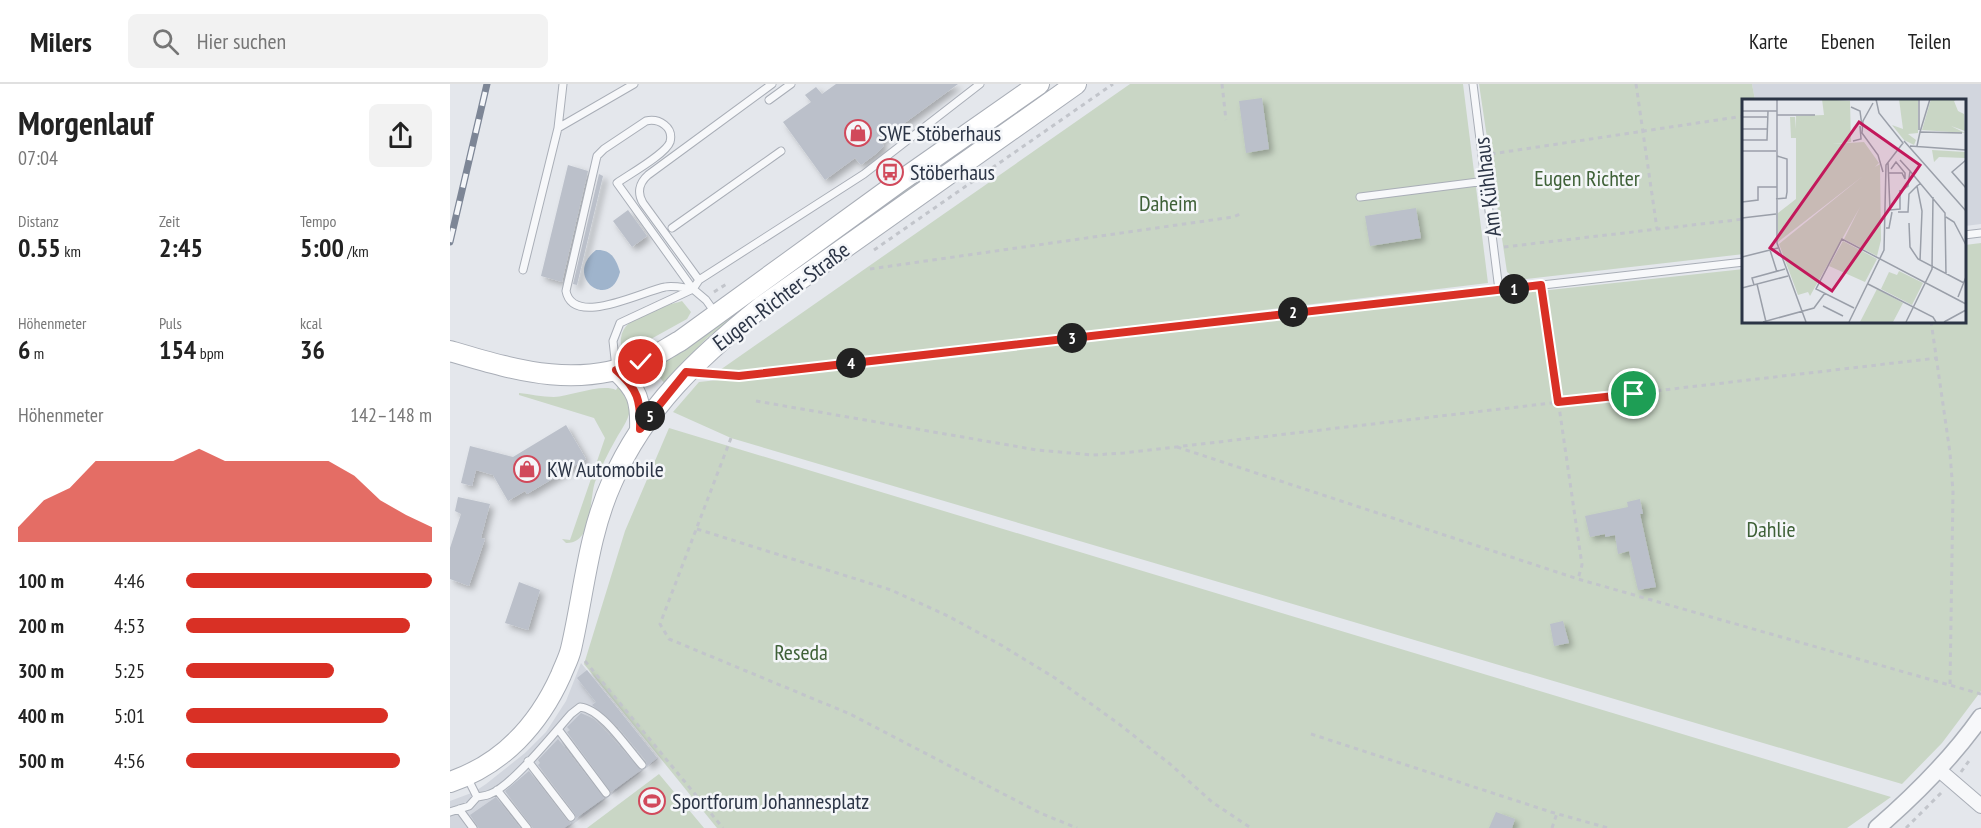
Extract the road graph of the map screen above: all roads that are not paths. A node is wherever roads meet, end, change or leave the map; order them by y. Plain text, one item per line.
1 (563, 84) edge
2 (634, 84) edge
3 (772, 84) edge
4 (791, 84) edge
5 (980, 84) edge
6 (1039, 84) edge
7 (1076, 84) edge
8 (1473, 84) edge
9 (783, 90) junction
10 (769, 100) dead end
11 (558, 128) junction
12 (781, 151) dead end
13 (1486, 181) junction
14 (1360, 197) dead end
15 (672, 228) dead end
16 (1981, 233) edge
17 (1966, 235) edge
18 (1742, 262) edge
19 (523, 270) dead end
20 (699, 280) junction
21 (693, 289) junction
22 (716, 314) junction
23 (450, 351) edge
24 (616, 370) junction
25 (640, 429) junction
26 (1981, 717) edge
27 (558, 729) junction
28 (528, 761) junction
29 (642, 765) dead end
30 (1938, 769) junction
31 (458, 779) edge
32 (497, 790) junction
33 (606, 793) dead end
34 (477, 797) junction
35 (1981, 806) edge
36 (459, 809) junction
37 (450, 812) edge
38 (571, 817) dead end
39 (473, 828) edge
40 (527, 828) edge
41 (1877, 828) edge

1 - 11 lane
2 - 11 lane
3 - 9 lane
3 - 20 lane
4 - 9 lane
5 - 20 lane
6 - 22 main road, Eugen-Richter-Straße
7 - 25 main road, Eugen-Richter-Straße
8 - 13 lane, Am Kühlhaus
9 - 10 lane
11 - 19 lane
12 - 15 lane
13 - 14 lane
13 - 18 lane, Am Kühlhaus
16 - 17 lane
20 - 21 lane
21 - 21 lane
21 - 22 lane
21 - 24 lane
22 - 24 main road, Eugen-Richter-Straße
23 - 24 main road, Eugen-Richter-Straße
24 - 25 main road
25 - 31 main road, Eugen-Richter-Straße
26 - 30 street
27 - 28 lane
27 - 29 lane
27 - 33 lane
28 - 32 lane
28 - 38 lane
30 - 35 street
30 - 41 street
31 - 34 lane
32 - 34 lane
32 - 40 lane
34 - 36 lane
36 - 37 lane
36 - 39 lane

